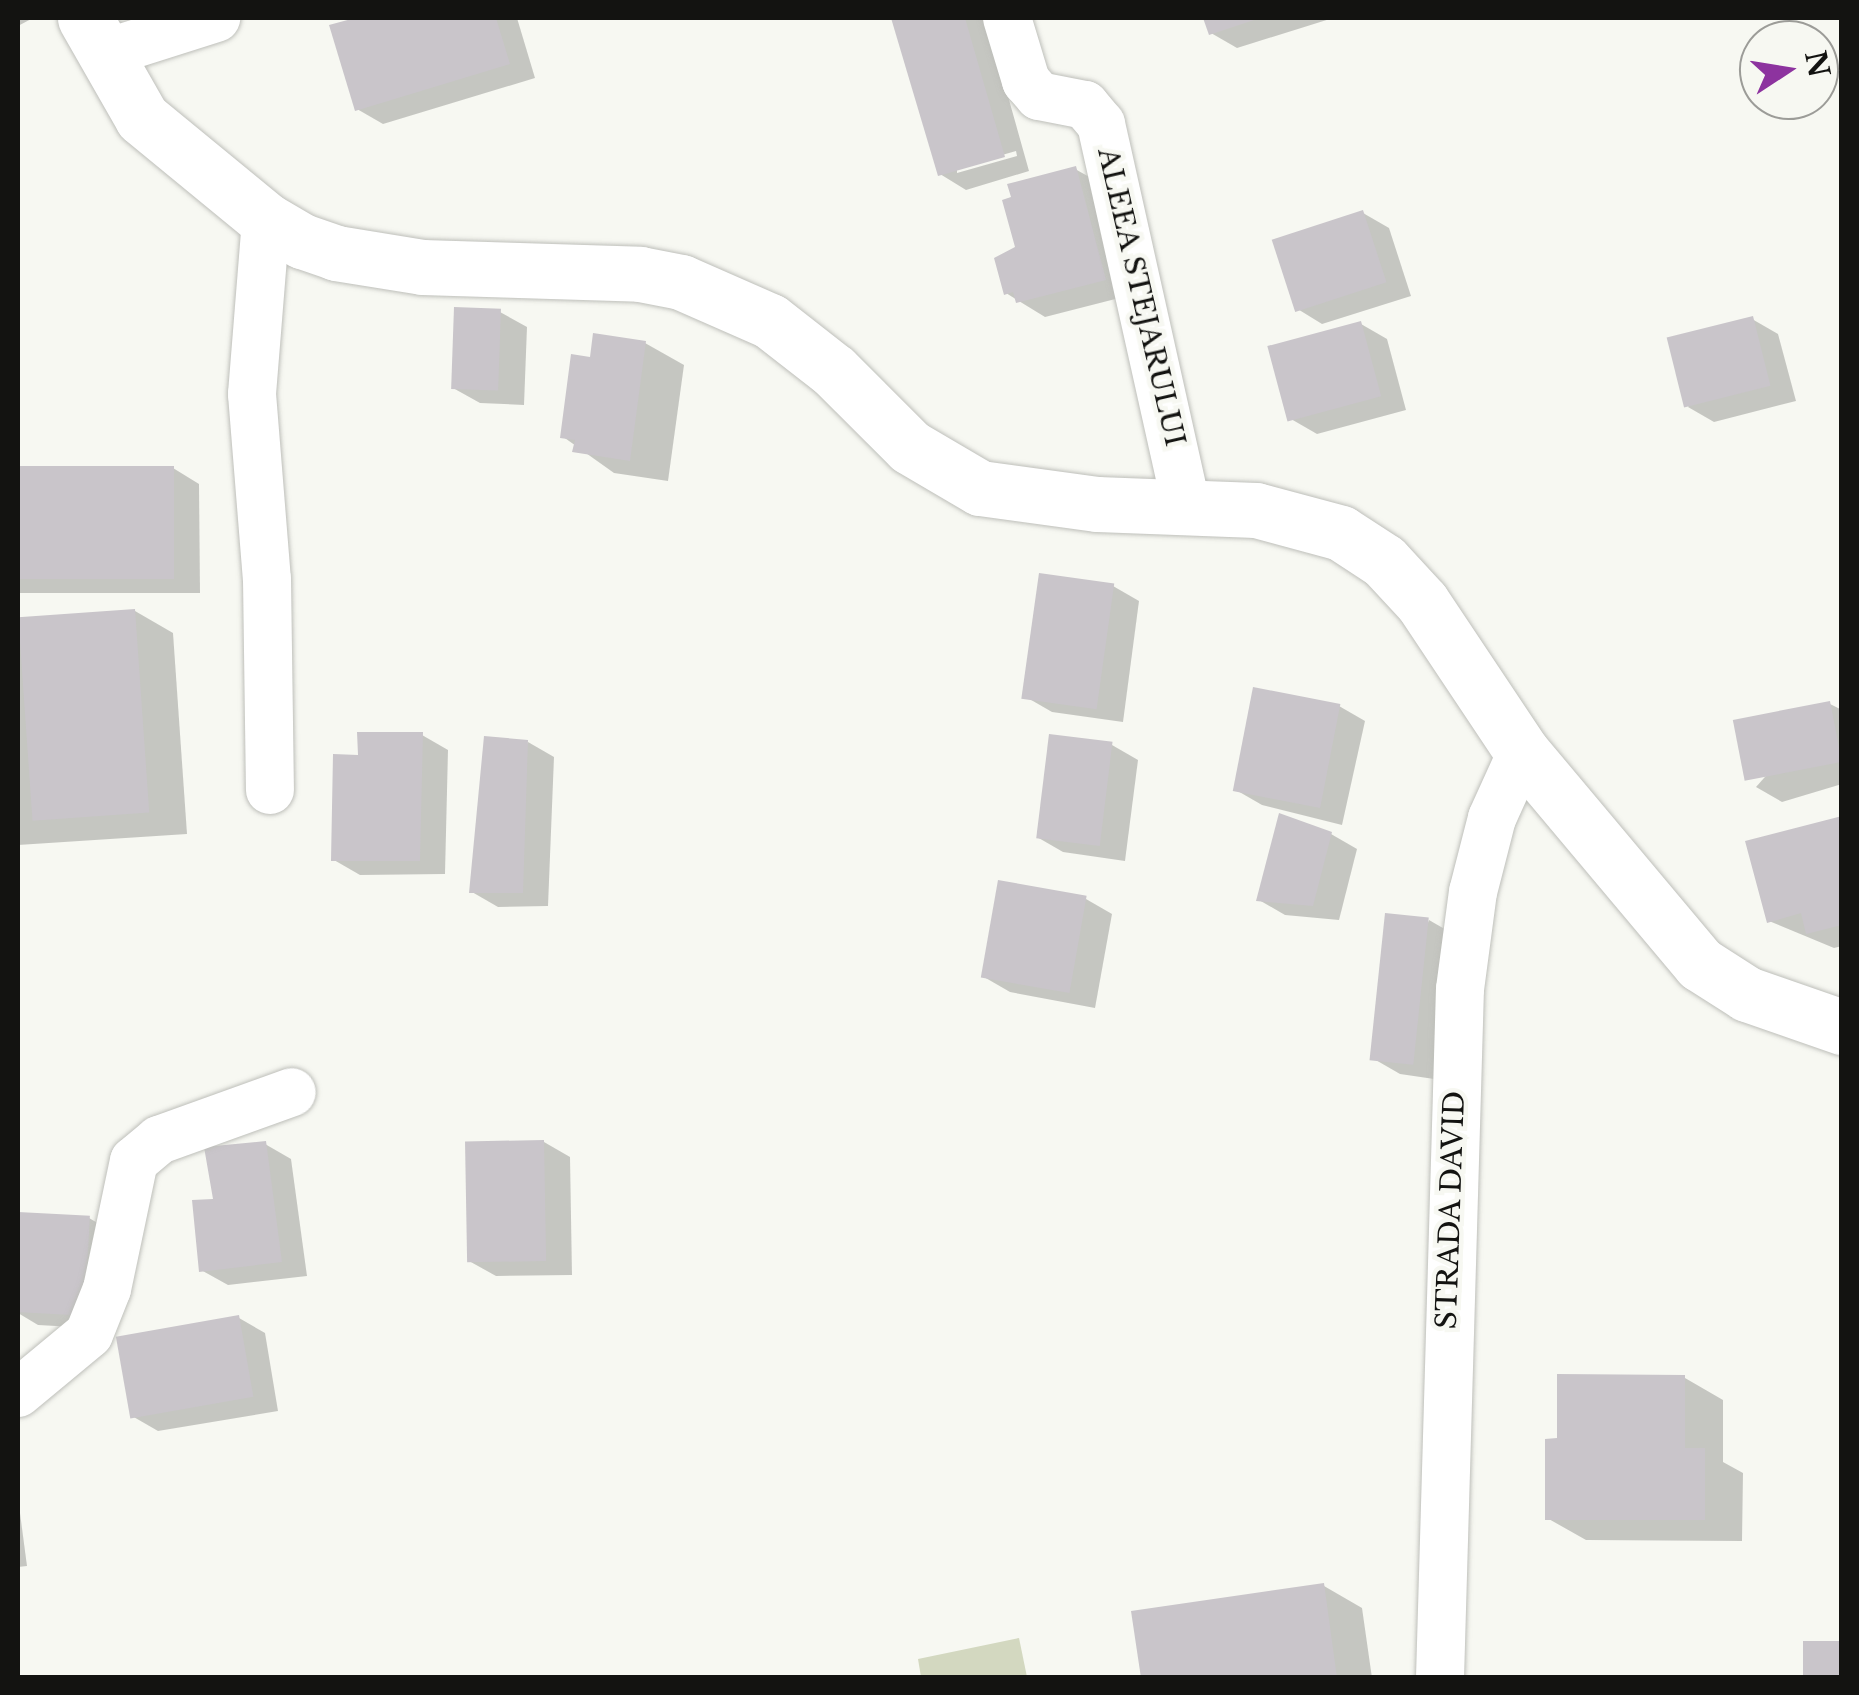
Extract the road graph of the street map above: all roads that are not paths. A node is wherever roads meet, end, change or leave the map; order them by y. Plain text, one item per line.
1 (216, 18) edge
2 (1007, 18) edge
3 (94, 36) edge
4 (266, 220) junction
5 (1187, 508) junction
6 (1522, 752) junction
7 (270, 790) dead end
8 (1842, 1027) edge
9 (292, 1092) dead end
10 (18, 1393) edge
11 (1440, 1678) edge

1 - 3 street
2 - 5 street, ALEEA STEJARULUI
3 - 4 street
4 - 5 street
4 - 7 street
5 - 6 street
6 - 8 street
6 - 11 street, STRADA DAVID
9 - 10 street

